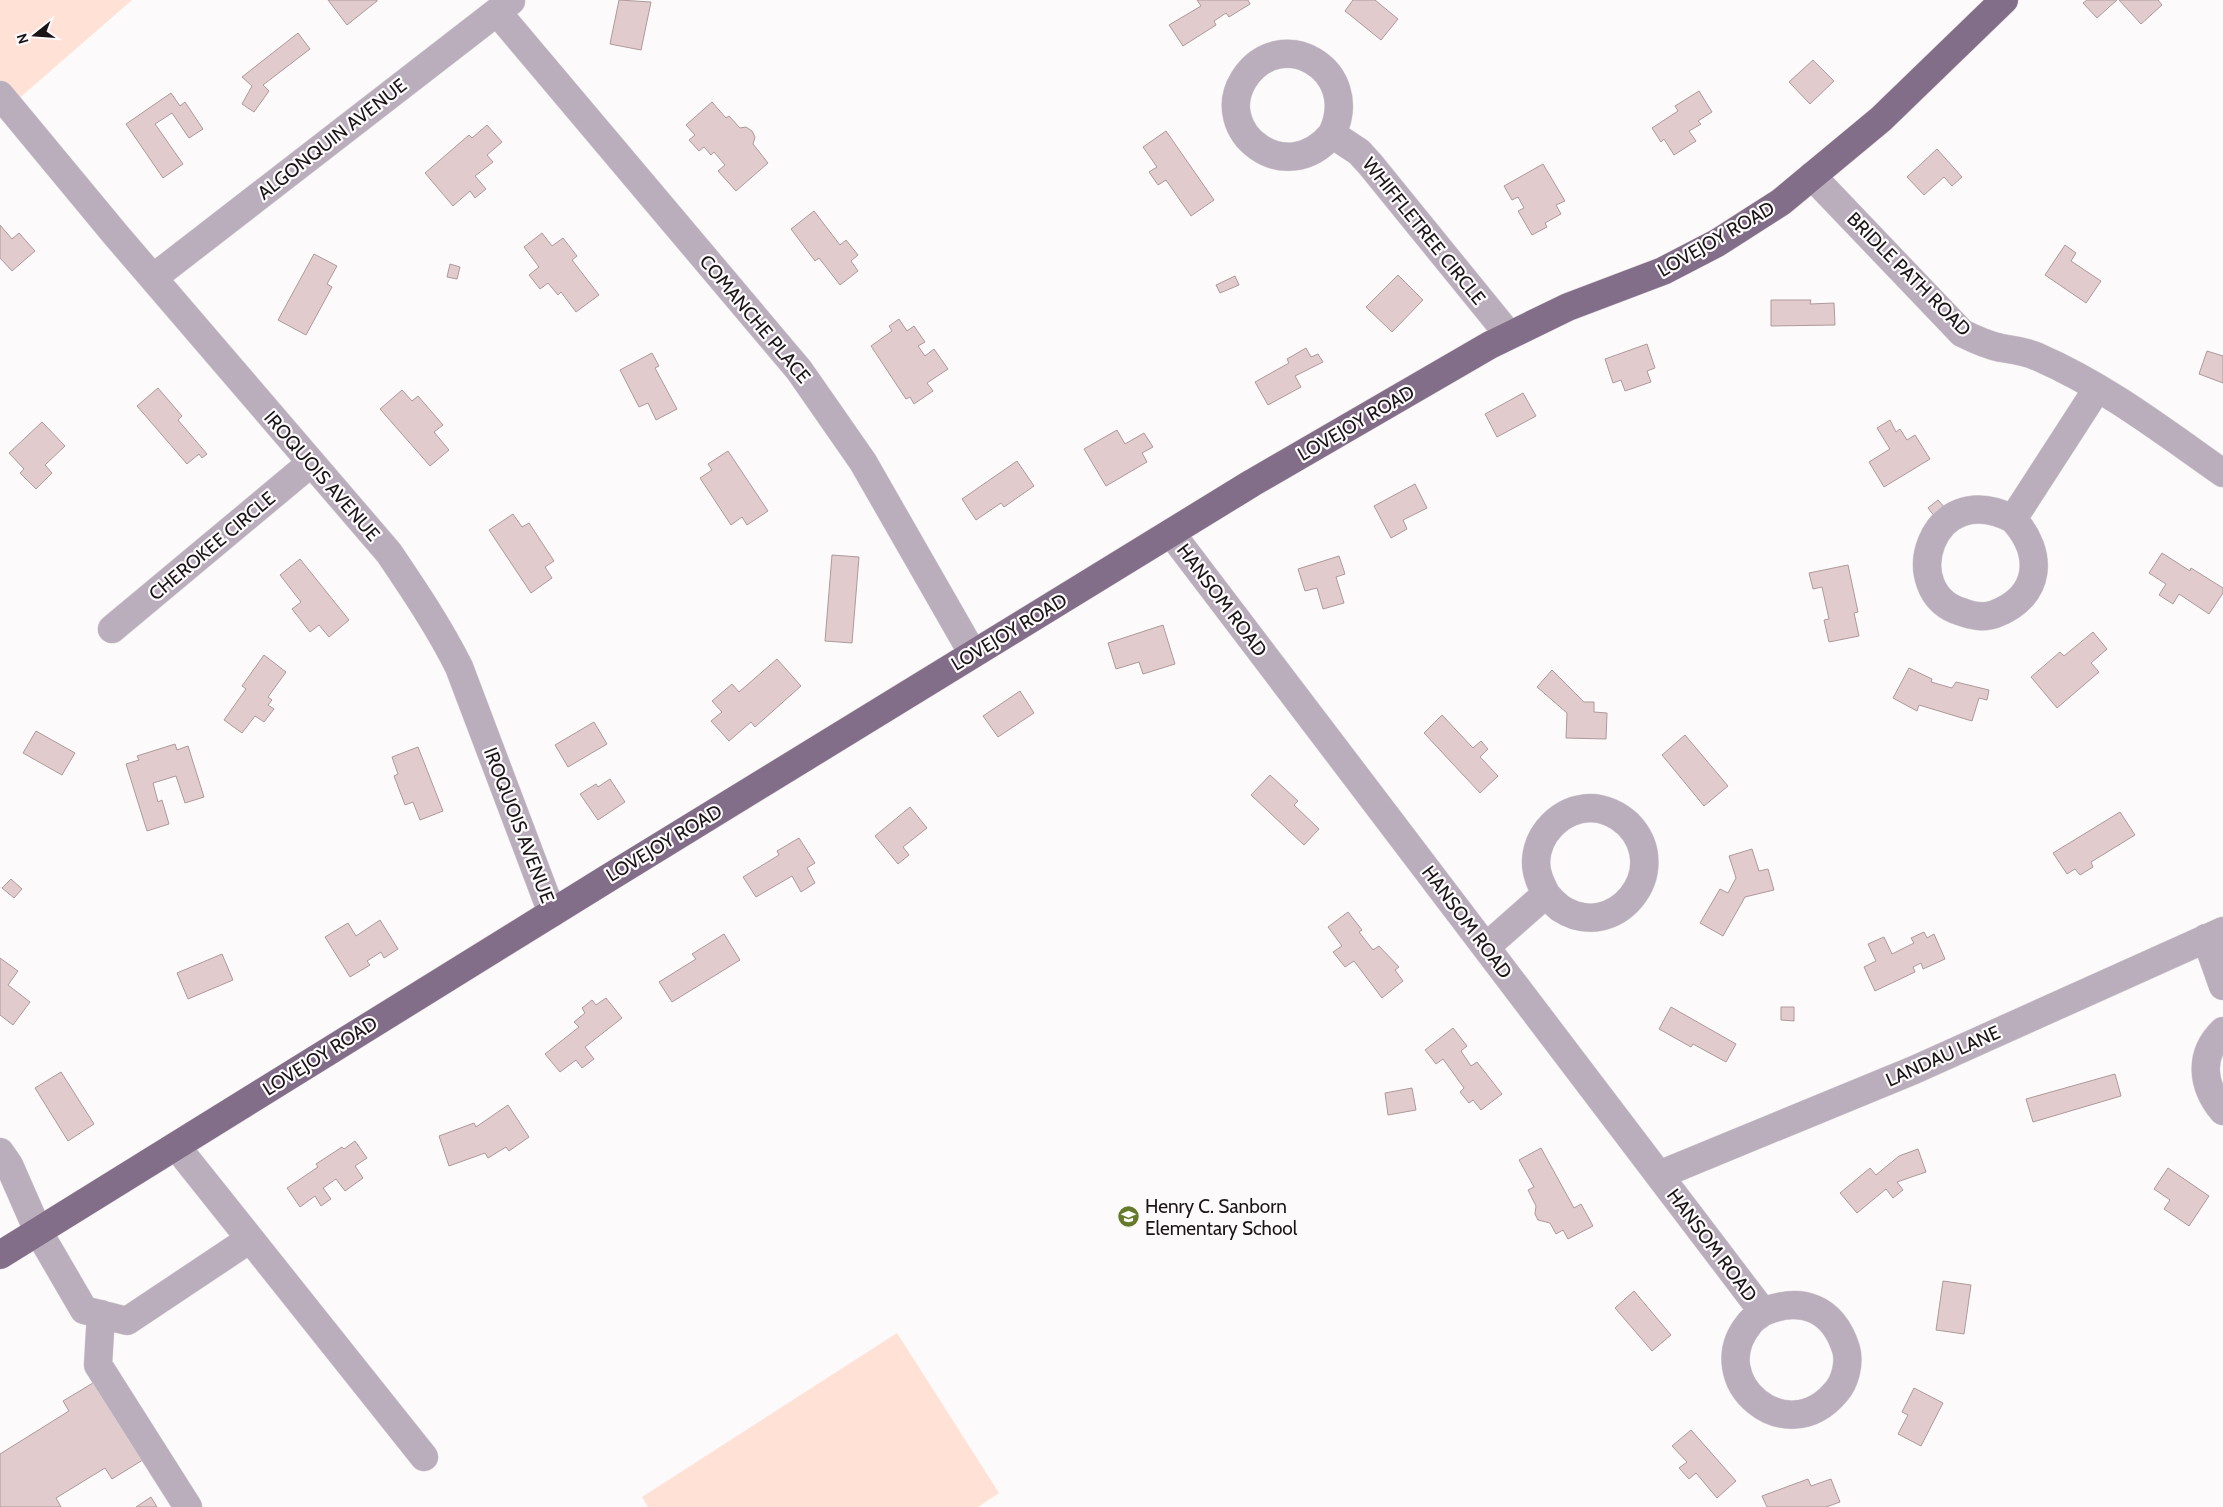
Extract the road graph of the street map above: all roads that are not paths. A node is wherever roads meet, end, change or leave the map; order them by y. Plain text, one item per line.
1 (2004, 0) edge
2 (504, 6) edge
3 (0, 95) edge
4 (1332, 134) dead end
5 (1812, 176) junction
6 (153, 278) junction
7 (1509, 336) junction
8 (2097, 389) junction
9 (311, 463) junction
10 (2223, 473) edge
11 (2013, 520) dead end
12 (1171, 533) junction
13 (112, 628) dead end
14 (973, 654) junction
15 (1546, 894) dead end
16 (552, 913) junction
17 (2215, 934) edge
18 (1486, 947) junction
19 (2223, 986) edge
20 (2223, 1031) edge
21 (2223, 1111) edge
22 (176, 1146) junction
23 (0, 1152) edge
24 (1659, 1175) junction
25 (38, 1231) junction
26 (250, 1239) junction
27 (0, 1255) edge
28 (1763, 1312) junction
29 (100, 1314) junction
30 (424, 1458) dead end
31 (188, 1507) edge

1 - 5 main road, LOVEJOY ROAD
2 - 6 street, ALGONQUIN AVENUE
2 - 14 street, COMANCHE PLACE
3 - 6 street, IROQUOIS AVENUE
4 - 7 street, WHIFFLETREE CIRCLE
5 - 7 main road, LOVEJOY ROAD
5 - 8 street, BRIDLE PATH ROAD
6 - 9 street, IROQUOIS AVENUE
7 - 12 main road, LOVEJOY ROAD
8 - 10 street, BRIDLE PATH ROAD
8 - 11 street
9 - 13 street, CHEROKEE CIRCLE
9 - 16 street, IROQUOIS AVENUE
12 - 14 main road, LOVEJOY ROAD
12 - 18 street, HANSOM ROAD
14 - 16 main road, LOVEJOY ROAD
15 - 18 street
16 - 22 main road, LOVEJOY ROAD
17 - 19 street
17 - 24 street, LANDAU LANE
18 - 24 street, HANSOM ROAD
20 - 21 street
22 - 25 main road, LOVEJOY ROAD
22 - 26 street
23 - 25 street
24 - 28 street, HANSOM ROAD
25 - 27 main road, LOVEJOY ROAD
25 - 29 street
26 - 29 street
26 - 30 street
28 - 28 street, HANSOM ROAD
29 - 31 street

